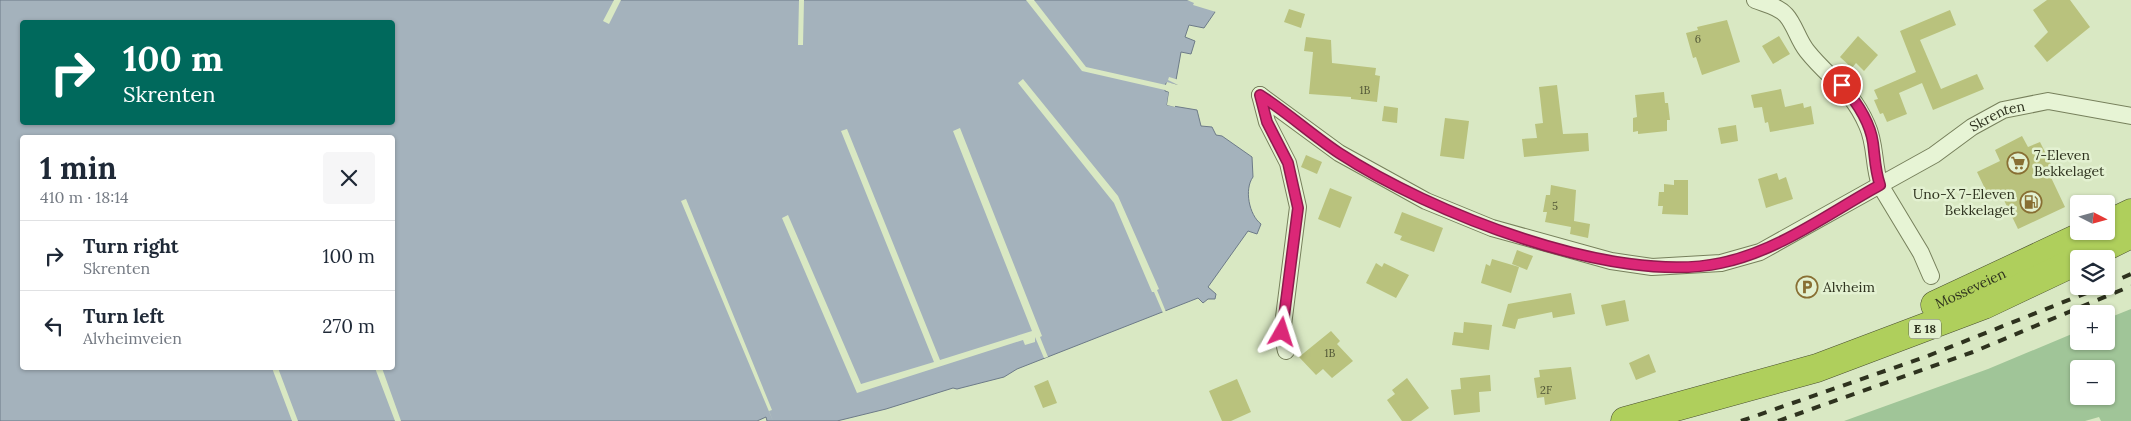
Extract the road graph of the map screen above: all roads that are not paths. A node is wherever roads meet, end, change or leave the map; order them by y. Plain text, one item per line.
1 (1754, 0) edge
2 (2131, 116) edge
3 (1880, 185) junction
4 (2131, 213) edge
5 (2115, 221) edge
6 (2131, 234) edge
7 (2074, 240) edge
8 (2098, 250) edge
9 (2070, 264) edge
10 (1960, 273) dead end
11 (1931, 276) dead end
12 (1925, 310) junction
13 (1286, 351) dead end
14 (1765, 381) junction
15 (1625, 421) edge

1 - 3 street
2 - 3 street, Skrenten
3 - 11 street
3 - 13 street, Skrenten
4 - 5 highway
6 - 8 highway, Mosseveien / E 18
7 - 12 highway, Mosseveien / E 18
9 - 14 highway, Mosseveien / E 18
10 - 12 highway, E 18
12 - 14 highway, Mosseveien / E 18
14 - 15 highway, Mosseveien / E 18

